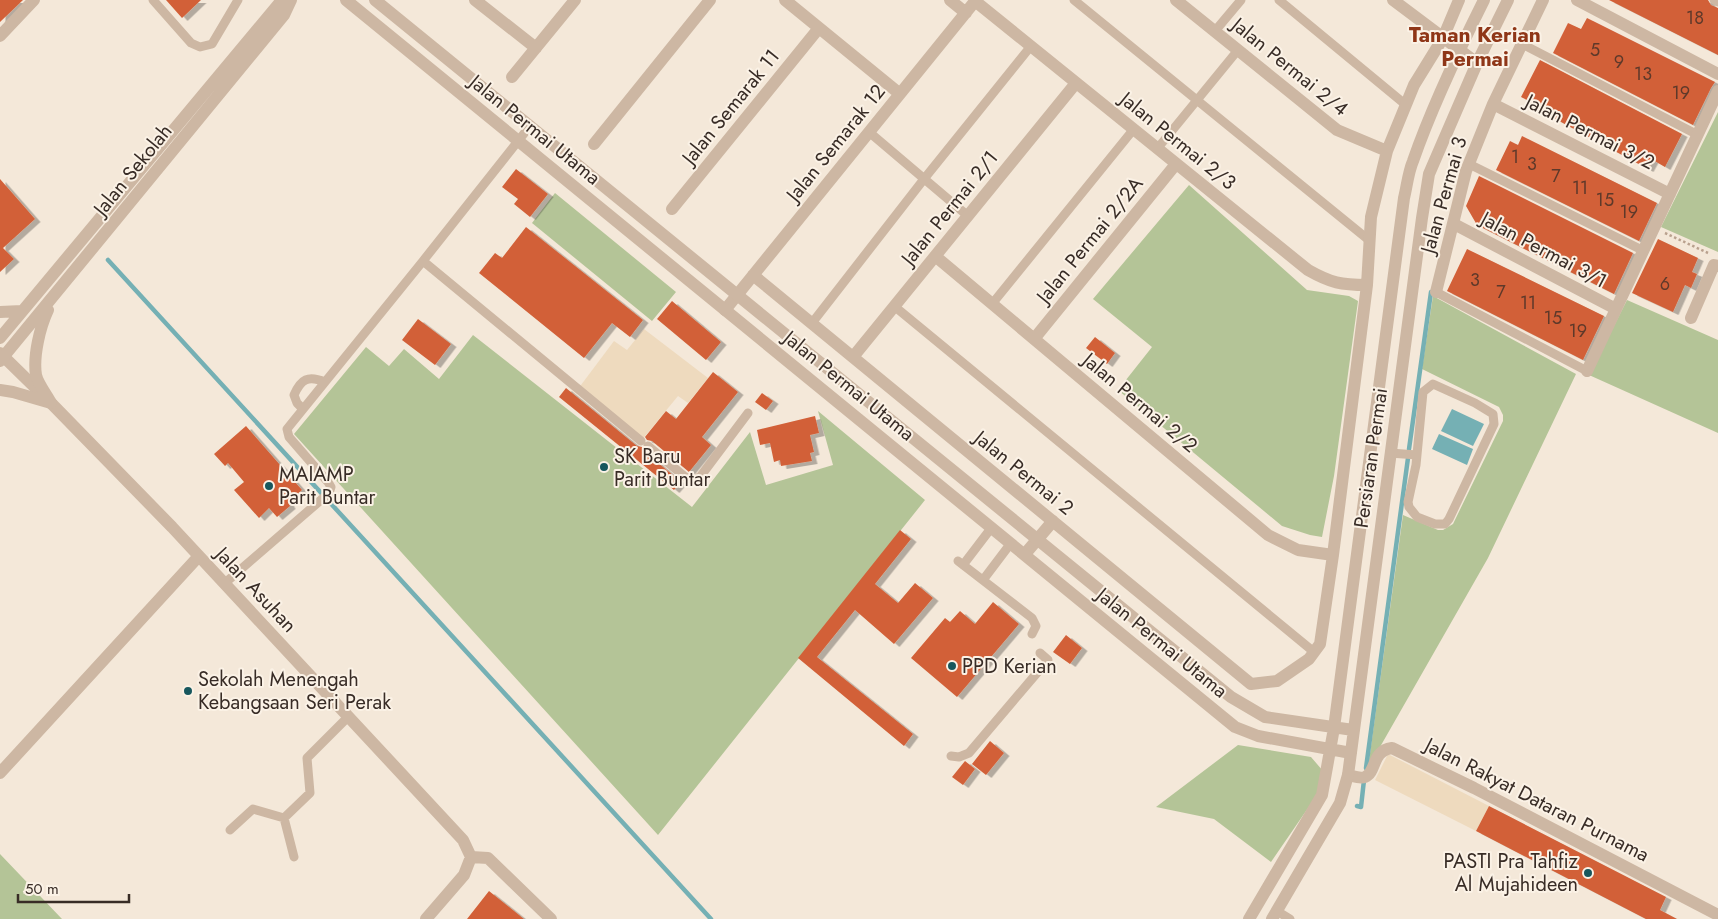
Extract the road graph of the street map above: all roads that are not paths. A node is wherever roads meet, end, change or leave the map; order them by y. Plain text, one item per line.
1 (34, 0) edge
2 (153, 0) edge
3 (238, 0) edge
4 (282, 0) edge
5 (291, 0) edge
6 (299, 0) edge
7 (346, 0) edge
8 (375, 0) edge
9 (475, 0) edge
10 (575, 0) edge
11 (710, 0) edge
12 (784, 0) edge
13 (950, 0) edge
14 (1074, 0) edge
15 (1176, 0) edge
16 (1241, 0) edge
17 (1279, 0) edge
18 (1393, 0) edge
19 (1460, 0) edge
20 (1484, 0) edge
21 (1508, 0) edge
22 (1544, 0) edge
23 (1577, 0) edge
24 (1714, 0) edge
25 (976, 1) edge
26 (1718, 2) edge
27 (966, 13) junction
28 (284, 15) junction
29 (819, 28) junction
30 (1215, 31) junction
31 (0, 36) edge
32 (1443, 38) junction
33 (1522, 44) junction
34 (1031, 46) junction
35 (536, 48) junction
36 (1238, 50) junction
37 (1459, 50) junction
38 (1477, 63) junction
39 (1718, 74) edge
40 (512, 77) dead end
41 (1076, 83) junction
42 (1718, 91) edge
43 (900, 94) junction
44 (1198, 100) junction
45 (1493, 104) junction
46 (1406, 105) junction
47 (530, 126) junction
48 (1134, 130) junction
49 (869, 132) junction
50 (1698, 135) junction
51 (518, 140) junction
52 (594, 144) dead end
53 (1157, 149) junction
54 (1386, 151) junction
55 (1176, 164) junction
56 (1469, 164) junction
57 (924, 179) junction
58 (1670, 194) junction
59 (672, 209) dead end
60 (968, 216) junction
61 (1454, 224) junction
62 (1370, 240) junction
63 (1644, 251) junction
64 (935, 256) junction
65 (423, 261) junction
66 (1716, 265) edge
67 (753, 275) junction
68 (1367, 285) junction
69 (1436, 292) joint
70 (55, 294) junction
71 (737, 295) junction
72 (992, 304) junction
73 (894, 306) junction
74 (1616, 309) junction
75 (726, 310) junction
76 (22, 311) junction
77 (0, 312) edge
78 (1691, 318) dead end
79 (812, 323) junction
80 (0, 338) edge
81 (1034, 339) junction
82 (1, 357) edge
83 (853, 357) junction
84 (1587, 371) joint
85 (325, 382) junction
86 (0, 390) edge
87 (51, 403) junction
88 (303, 409) junction
89 (748, 413) dead end
90 (1390, 453) junction
91 (1417, 455) junction
92 (1053, 521) junction
93 (992, 526) junction
94 (1037, 540) junction
95 (1011, 543) junction
96 (1025, 554) junction
97 (199, 556) junction
98 (1333, 556) junction
99 (983, 580) junction
100 (225, 584) junction
101 (1032, 634) dead end
102 (1314, 652) junction
103 (1040, 653) dead end
104 (349, 716) junction
105 (1334, 728) junction
106 (1353, 730) junction
107 (1330, 749) junction
108 (1351, 753) junction
109 (951, 756) dead end
110 (0, 773) edge
111 (1348, 775) junction
112 (284, 818) junction
113 (230, 830) dead end
114 (294, 857) dead end
115 (471, 857) junction
116 (1274, 915) edge
117 (1718, 915) edge
118 (426, 919) edge
119 (550, 919) edge
120 (1249, 919) edge
121 (1290, 919) edge

1 - 31 street
2 - 3 lane
4 - 76 street, Jalan Sekolah
5 - 28 street, Jalan Sekolah
6 - 28 street
7 - 51 street, Jalan Permai Utama
8 - 47 street, Jalan Permai Utama
9 - 35 street
10 - 35 street
11 - 52 street
12 - 29 street
13 - 27 street
14 - 44 lane
15 - 30 street, Jalan Permai 2/4
16 - 30 lane
17 - 46 lane
18 - 32 street
19 - 32 street
20 - 37 street, Persiaran Permai
21 - 38 street, Persiaran Permai
22 - 33 street, Jalan Permai 3
23 - 39 street
24 - 26 lane
25 - 27 street, Jalan Semarak 12
25 - 34 street, Jalan Permai 2/3
27 - 43 street, Jalan Semarak 12
28 - 70 street, Jalan Sekolah
29 - 43 street
29 - 59 street, Jalan Semarak 11
30 - 36 street, Jalan Permai 2/4
32 - 37 street
32 - 46 street
33 - 45 street, Jalan Permai 3
33 - 50 lane
34 - 41 street, Jalan Permai 2/3
34 - 57 lane
35 - 40 street
36 - 44 lane
36 - 54 street, Jalan Permai 2/4
37 - 38 street
37 - 105 street, Persiaran Permai
38 - 90 street, Persiaran Permai
41 - 48 street, Jalan Permai 2/3
41 - 60 street, Jalan Permai 2/1
42 - 50 street
43 - 49 street, Jalan Semarak 12
44 - 53 lane
44 - 62 lane
45 - 56 street, Jalan Permai 3
45 - 58 street, Jalan Permai 3/2
46 - 54 street
47 - 51 lane
47 - 71 street, Jalan Permai Utama
48 - 53 street, Jalan Permai 2/3
48 - 72 lane
49 - 57 lane
49 - 67 street, Jalan Semarak 12
50 - 58 street
51 - 65 lane
51 - 75 street, Jalan Permai Utama
53 - 55 street, Jalan Permai 2/3
54 - 62 street
55 - 68 street, Jalan Permai 2/3
55 - 81 street, Jalan Permai 2/2A
56 - 61 street, Jalan Permai 3
56 - 63 lane
57 - 60 lane
57 - 79 lane
58 - 63 street
60 - 64 street, Jalan Permai 2/1
61 - 69 street, Jalan Permai 3
61 - 74 street, Jalan Permai 3/1
62 - 68 street
63 - 74 street
64 - 72 street, Jalan Permai 2/2
64 - 73 street, Jalan Permai 2/1
65 - 85 lane
65 - 89 lane
66 - 78 street
67 - 71 street, Jalan Semarak 12
67 - 79 street, Jalan Permai 2
68 - 98 street
69 - 84 lane
70 - 82 street, Jalan Sekolah
70 - 87 street
71 - 75 street, Jalan Semarak 12
71 - 94 street, Jalan Permai Utama
72 - 81 street, Jalan Permai 2/2
73 - 83 street, Jalan Permai 2/1
73 - 102 lane
74 - 84 street
75 - 93 street, Jalan Permai Utama
76 - 77 street
76 - 80 street, Jalan Sekolah
79 - 83 street, Jalan Permai 2
81 - 98 street, Jalan Permai 2/2
82 - 87 street, Jalan Asuhan
83 - 92 street, Jalan Permai 2
85 - 88 lane
85 - 88 lane
86 - 87 street
87 - 97 street, Jalan Asuhan
88 - 100 lane
90 - 91 lane
90 - 106 street, Persiaran Permai
91 - 91 lane
92 - 94 street
92 - 102 street, Jalan Permai 2
93 - 95 street, Jalan Permai Utama
93 - 99 lane
94 - 96 street
94 - 105 street, Jalan Permai Utama
95 - 96 street, Jalan Permai Utama
95 - 99 lane
96 - 107 street, Jalan Permai Utama
97 - 100 street, Jalan Asuhan
97 - 110 street
98 - 102 street
99 - 101 lane
100 - 104 street, Jalan Asuhan
103 - 109 lane
104 - 112 lane
104 - 115 street, Jalan Asuhan
105 - 106 street, Jalan Permai Utama
105 - 107 street, Persiaran Permai
106 - 108 street, Persiaran Permai
107 - 108 street, Jalan Permai Utama
107 - 120 street, Persiaran Permai
108 - 111 street, Persiaran Permai
111 - 116 street, Persiaran Permai
111 - 117 street, Jalan Rakyat Dataran Purnama
112 - 113 lane
112 - 114 lane
115 - 118 street
115 - 119 street
116 - 121 lane

